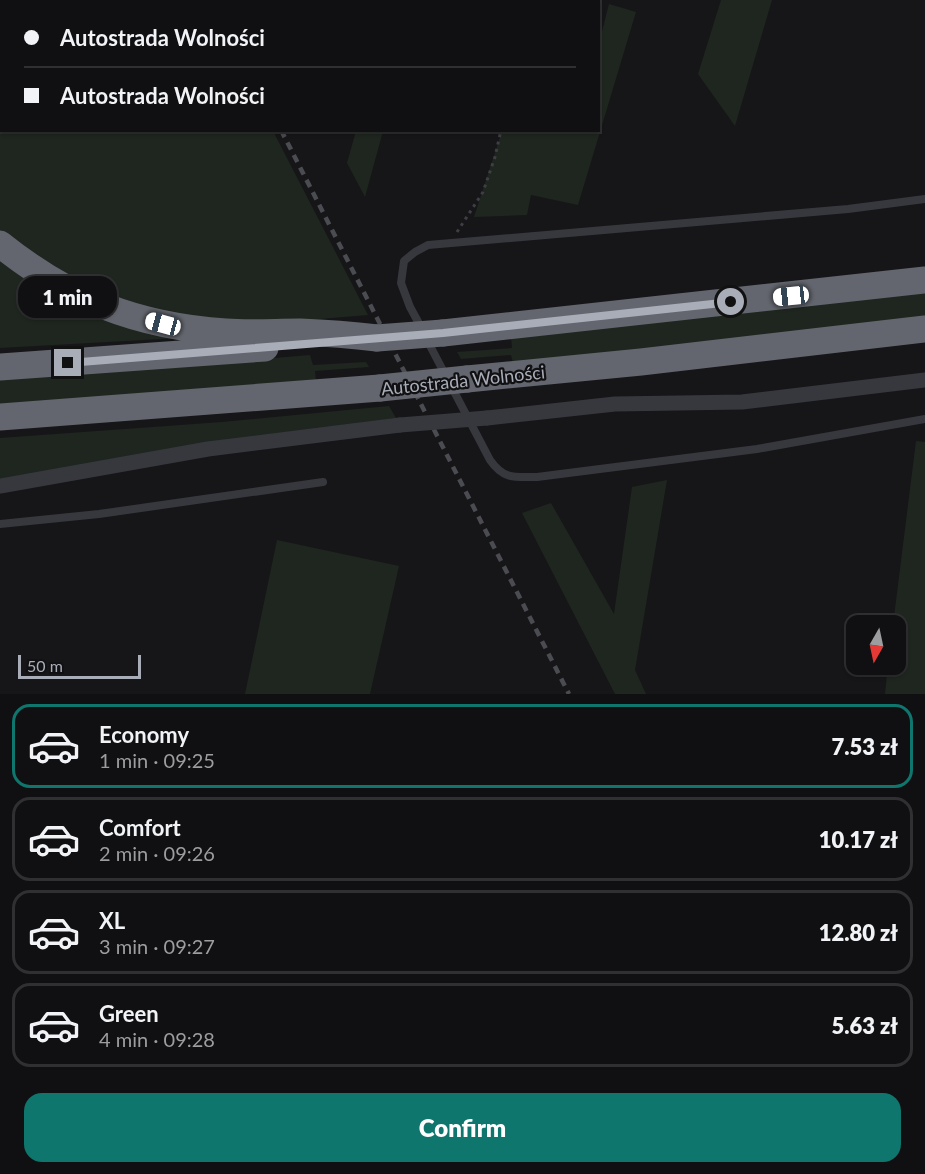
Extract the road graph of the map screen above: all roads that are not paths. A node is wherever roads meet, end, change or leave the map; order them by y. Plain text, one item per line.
1 (925, 200) edge
2 (0, 244) edge
3 (925, 280) edge
4 (925, 329) edge
5 (362, 338) junction
6 (0, 367) edge
7 (925, 380) edge
8 (0, 417) edge
9 (925, 419) edge
10 (323, 482) dead end
11 (0, 486) edge
12 (0, 524) edge

1 - 9 lane
2 - 5 highway
3 - 5 highway, bridge
4 - 8 highway, Autostrada Wolności, bridge
5 - 6 highway
7 - 11 street, bridge
10 - 12 lane

